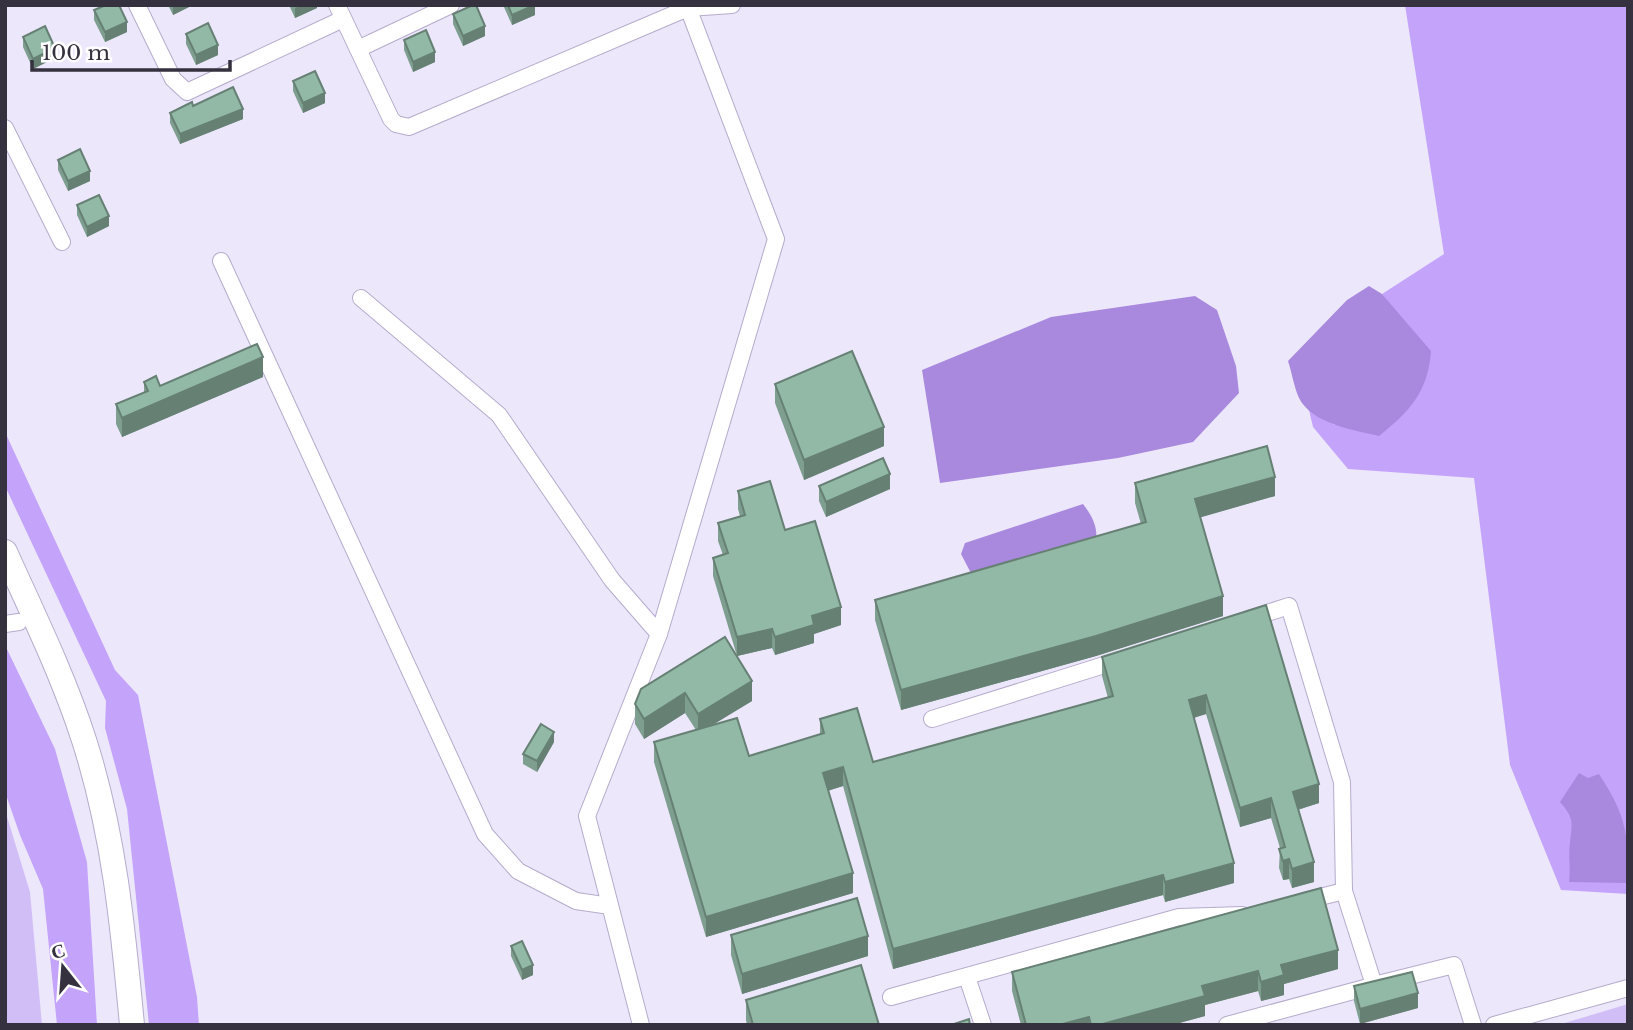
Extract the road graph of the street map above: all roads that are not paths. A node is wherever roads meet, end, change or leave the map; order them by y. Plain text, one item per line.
1 (137, 5) edge
2 (451, 5) edge
3 (732, 5) edge
4 (687, 6) edge
5 (340, 12) edge
6 (358, 49) junction
7 (5, 128) edge
8 (62, 243) dead end
9 (221, 261) dead end
10 (361, 298) dead end
11 (5, 552) edge
12 (5, 592) edge
13 (12, 623) edge
14 (1237, 623) edge
15 (659, 634) junction
16 (1131, 656) edge
17 (932, 719) dead end
18 (1344, 891) junction
19 (1293, 904) edge
20 (610, 906) junction
21 (1255, 914) edge
22 (967, 977) junction
23 (1374, 985) junction
24 (1628, 988) edge
25 (891, 997) dead end
26 (117, 1025) edge
27 (132, 1025) edge
28 (641, 1025) edge
29 (983, 1025) edge
30 (1227, 1025) edge
31 (1473, 1025) edge
32 (1494, 1025) edge

1 - 5 street
2 - 6 street
3 - 4 street
4 - 6 street
4 - 15 street
5 - 6 street
7 - 8 street
9 - 20 street
10 - 15 street
11 - 27 highway
12 - 13 highway
13 - 26 highway
14 - 18 street
15 - 20 street
16 - 17 street
18 - 19 street
18 - 23 street
20 - 28 street
21 - 22 street
22 - 25 street
22 - 29 street
23 - 30 street
23 - 31 street
24 - 32 street

